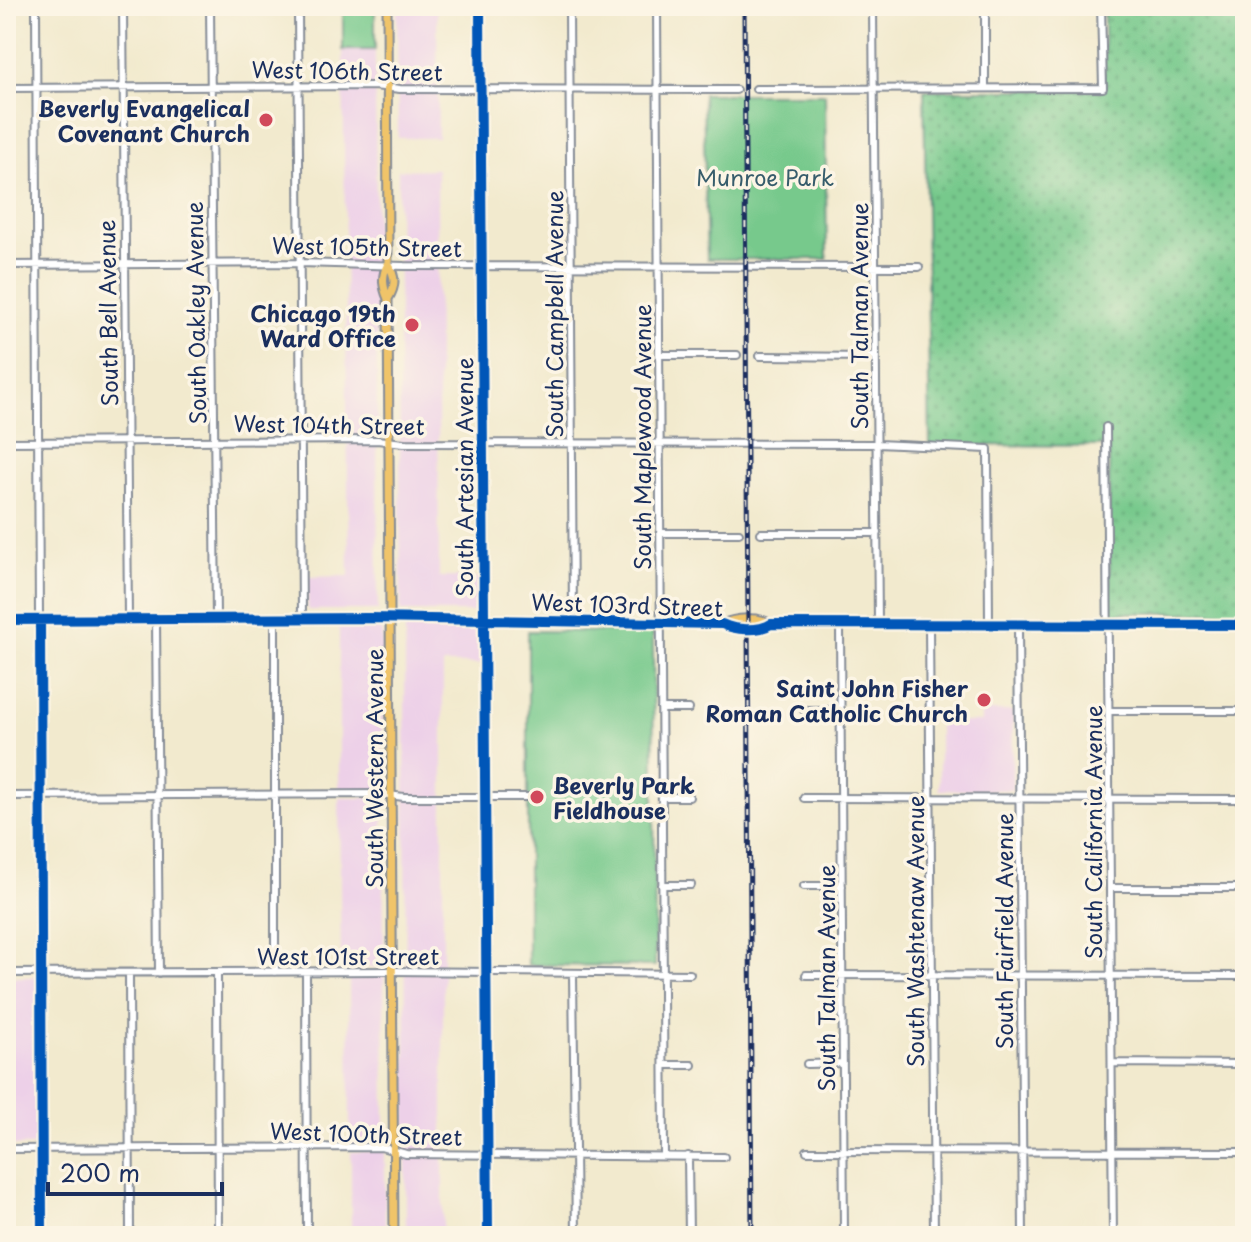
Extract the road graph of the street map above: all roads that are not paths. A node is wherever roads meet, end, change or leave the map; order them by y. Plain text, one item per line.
1 (36, 6) edge
2 (123, 6) edge
3 (210, 6) edge
4 (298, 6) edge
5 (387, 6) edge
6 (480, 6) edge
7 (569, 6) edge
8 (657, 6) edge
9 (873, 6) edge
10 (985, 6) edge
11 (1101, 6) edge
12 (211, 86) junction
13 (298, 86) junction
14 (123, 87) junction
15 (387, 87) junction
16 (6, 88) edge
17 (36, 88) junction
18 (985, 88) junction
19 (481, 89) junction
20 (570, 89) junction
21 (756, 89) dead end
22 (874, 89) junction
23 (657, 90) junction
24 (736, 90) dead end
25 (212, 263) junction
26 (300, 263) junction
27 (124, 264) junction
28 (388, 264) junction
29 (6, 265) edge
30 (37, 265) junction
31 (482, 266) junction
32 (571, 266) junction
33 (658, 266) junction
34 (875, 267) junction
35 (919, 267) dead end
36 (659, 355) junction
37 (737, 355) dead end
38 (760, 356) dead end
39 (876, 357) junction
40 (1106, 427) dead end
41 (302, 440) junction
42 (127, 441) junction
43 (214, 441) junction
44 (389, 441) junction
45 (6, 442) edge
46 (39, 442) junction
47 (483, 443) junction
48 (572, 443) junction
49 (660, 444) junction
50 (877, 444) junction
51 (660, 533) junction
52 (739, 533) dead end
53 (761, 533) dead end
54 (878, 533) junction
55 (128, 619) junction
56 (156, 619) junction
57 (216, 619) junction
58 (275, 619) junction
59 (302, 619) junction
60 (390, 619) junction
61 (6, 620) edge
62 (40, 620) junction
63 (484, 620) junction
64 (573, 622) junction
65 (661, 623) junction
66 (840, 625) junction
67 (878, 625) junction
68 (929, 625) junction
69 (989, 625) junction
70 (1018, 625) junction
71 (1108, 625) junction
72 (1245, 625) edge
73 (661, 709) junction
74 (689, 709) dead end
75 (804, 710) dead end
76 (841, 710) junction
77 (1109, 711) junction
78 (1245, 711) edge
79 (157, 795) junction
80 (275, 795) junction
81 (391, 795) junction
82 (6, 796) edge
83 (40, 796) junction
84 (485, 797) junction
85 (527, 797) dead end
86 (662, 797) junction
87 (689, 797) dead end
88 (804, 798) dead end
89 (841, 798) junction
90 (931, 799) junction
91 (1020, 799) junction
92 (1110, 799) junction
93 (1245, 799) edge
94 (662, 885) junction
95 (691, 885) dead end
96 (804, 886) dead end
97 (842, 886) junction
98 (1111, 888) junction
99 (1245, 888) edge
100 (392, 971) junction
101 (217, 972) junction
102 (275, 972) junction
103 (306, 972) junction
104 (6, 973) edge
105 (41, 973) junction
106 (129, 973) junction
107 (159, 973) junction
108 (573, 973) junction
109 (486, 974) junction
110 (663, 974) junction
111 (690, 974) dead end
112 (806, 975) dead end
113 (843, 975) junction
114 (932, 975) junction
115 (1021, 975) junction
116 (1111, 975) junction
117 (1245, 976) edge
118 (843, 1063) junction
119 (1112, 1063) junction
120 (807, 1064) dead end
121 (1245, 1064) edge
122 (664, 1065) junction
123 (692, 1065) dead end
124 (130, 1148) junction
125 (217, 1148) junction
126 (306, 1148) junction
127 (6, 1149) edge
128 (42, 1149) junction
129 (393, 1150) junction
130 (807, 1151) dead end
131 (843, 1151) junction
132 (1023, 1151) junction
133 (933, 1152) junction
134 (1112, 1152) junction
135 (1245, 1152) edge
136 (487, 1154) junction
137 (575, 1155) junction
138 (664, 1156) junction
139 (688, 1156) junction
140 (724, 1157) dead end
141 (42, 1236) edge
142 (130, 1236) edge
143 (218, 1236) edge
144 (307, 1236) edge
145 (394, 1236) edge
146 (488, 1236) edge
147 (576, 1236) edge
148 (689, 1236) edge
149 (844, 1236) edge
150 (934, 1236) edge
151 (1023, 1236) edge
152 (1113, 1236) edge

1 - 17 street
2 - 14 street, South Bell Avenue
3 - 12 street, South Oakley Avenue
4 - 13 street
5 - 15 main road, South Western Avenue
6 - 19 street, South Artesian Avenue
7 - 20 street, South Campbell Avenue
8 - 23 street, South Maplewood Avenue
9 - 22 street, South Talman Avenue
10 - 18 street
11 - 18 street
12 - 13 street, West 106th Street
12 - 14 street, West 106th Street
12 - 25 street, South Oakley Avenue
13 - 15 street, West 106th Street
13 - 26 street
14 - 17 street, West 106th Street
14 - 27 street, South Bell Avenue
15 - 19 street, West 106th Street
15 - 28 main road, South Western Avenue
16 - 17 street, West 106th Street
17 - 30 street
18 - 22 street
19 - 20 street, West 106th Street
19 - 31 street, South Artesian Avenue
20 - 23 street, West 106th Street
20 - 32 street, South Campbell Avenue
21 - 22 street
22 - 34 street, South Talman Avenue
23 - 24 street, West 106th Street
23 - 33 street, South Maplewood Avenue
25 - 26 street, West 105th Street
25 - 27 street, West 105th Street
25 - 43 street, South Oakley Avenue
26 - 28 street, West 105th Street
26 - 41 street
27 - 30 street, West 105th Street
27 - 42 street, South Bell Avenue
28 - 31 street, West 105th Street
28 - 44 main road, South Western Avenue
29 - 30 street, West 105th Street
30 - 46 street
31 - 32 street, West 105th Street
31 - 47 street, South Artesian Avenue
32 - 33 street, West 105th Street
32 - 48 street, South Campbell Avenue
33 - 34 street, West 105th Street
33 - 36 street, South Maplewood Avenue
34 - 35 street, West 105th Street
34 - 39 street, South Talman Avenue
36 - 37 street
36 - 49 street, South Maplewood Avenue
38 - 39 street
39 - 50 street, South Talman Avenue
40 - 71 street, South California Avenue
41 - 43 street, West 104th Street
41 - 44 street, West 104th Street
41 - 59 street
42 - 43 street, West 104th Street
42 - 46 street, West 104th Street
42 - 55 street, South Bell Avenue
43 - 57 street, South Oakley Avenue
44 - 47 street, West 104th Street
44 - 60 main road, South Western Avenue
45 - 46 street, West 104th Street
46 - 62 street
47 - 48 street, West 104th Street
47 - 63 street, South Artesian Avenue
48 - 49 street, West 104th Street
48 - 64 street, South Campbell Avenue
49 - 50 street, West 104th Street
49 - 51 street, South Maplewood Avenue
50 - 54 street, South Talman Avenue
50 - 69 street, West 104th Street
51 - 52 street
51 - 65 street, South Maplewood Avenue
53 - 54 street
54 - 67 street, South Talman Avenue
55 - 56 main road, West 103rd Street
55 - 62 main road, West 103rd Street
56 - 57 main road, West 103rd Street
56 - 79 street
57 - 58 main road, West 103rd Street
58 - 59 main road, West 103rd Street
58 - 80 street
59 - 60 main road, West 103rd Street
60 - 63 main road, West 103rd Street
60 - 81 main road, South Western Avenue
61 - 62 main road, West 103rd Street
62 - 83 street
63 - 64 main road, West 103rd Street
63 - 84 street, South Artesian Avenue
64 - 65 main road, West 103rd Street
65 - 66 main road, West 103rd Street
65 - 73 street, South Maplewood Avenue
66 - 67 main road, West 103rd Street
66 - 76 street, South Talman Avenue
67 - 68 main road, West 103rd Street
68 - 69 main road, West 103rd Street
68 - 90 street, South Washtenaw Avenue
69 - 70 main road, West 103rd Street
70 - 71 main road, West 103rd Street
70 - 91 street, South Fairfield Avenue
71 - 72 main road, West 103rd Street
71 - 77 street, South California Avenue
73 - 74 street
73 - 86 street, South Maplewood Avenue
75 - 76 street
76 - 89 street, South Talman Avenue
77 - 78 street
77 - 92 street, South California Avenue
79 - 80 street
79 - 83 street
79 - 107 street
80 - 81 street
80 - 102 street
81 - 84 street
81 - 100 main road, South Western Avenue
82 - 83 street
83 - 105 street
84 - 85 street
84 - 109 street, South Artesian Avenue
86 - 87 street
86 - 94 street, South Maplewood Avenue
88 - 89 street
89 - 90 street
89 - 97 street, South Talman Avenue
90 - 91 street
90 - 114 street, South Washtenaw Avenue
91 - 92 street
91 - 115 street, South Fairfield Avenue
92 - 93 street
92 - 98 street, South California Avenue
94 - 95 street
94 - 110 street, South Maplewood Avenue
96 - 97 street
97 - 113 street, South Talman Avenue
98 - 99 street
98 - 116 street, South California Avenue
100 - 103 street, West 101st Street
100 - 109 street, West 101st Street
100 - 129 main road, South Western Avenue
101 - 102 street, West 101st Street
101 - 107 street, West 101st Street
101 - 125 street
102 - 103 street, West 101st Street
103 - 126 street
104 - 105 street, West 101st Street
105 - 106 street, West 101st Street
105 - 128 street
106 - 107 street, West 101st Street
106 - 124 street
108 - 109 street, West 101st Street
108 - 110 street, West 101st Street
108 - 137 street
109 - 136 street, South Artesian Avenue
110 - 111 street, West 101st Street
110 - 122 street, South Maplewood Avenue
112 - 113 street
113 - 114 street
113 - 118 street, South Talman Avenue
114 - 115 street
114 - 133 street, South Washtenaw Avenue
115 - 116 street
115 - 132 street, South Fairfield Avenue
116 - 117 street
116 - 119 street, South California Avenue
118 - 120 street
118 - 131 street, South Talman Avenue
119 - 121 street
119 - 134 street, South California Avenue
122 - 123 street
122 - 138 street, South Maplewood Avenue
124 - 125 street, West 100th Street
124 - 128 street, West 100th Street
124 - 142 street
125 - 126 street, West 100th Street
125 - 143 street
126 - 129 street, West 100th Street
126 - 144 street
127 - 128 street, West 100th Street
128 - 141 street
129 - 136 street, West 100th Street
129 - 145 main road, South Western Avenue
130 - 131 street
131 - 133 street
131 - 149 street, South Talman Avenue
132 - 133 street
132 - 134 street
132 - 151 street, South Fairfield Avenue
133 - 150 street, South Washtenaw Avenue
134 - 135 street
134 - 152 street, South California Avenue
136 - 137 street, West 100th Street
136 - 146 street, South Artesian Avenue
137 - 138 street, West 100th Street
137 - 147 street
138 - 139 street, West 100th Street
139 - 140 street, West 100th Street
139 - 148 street

